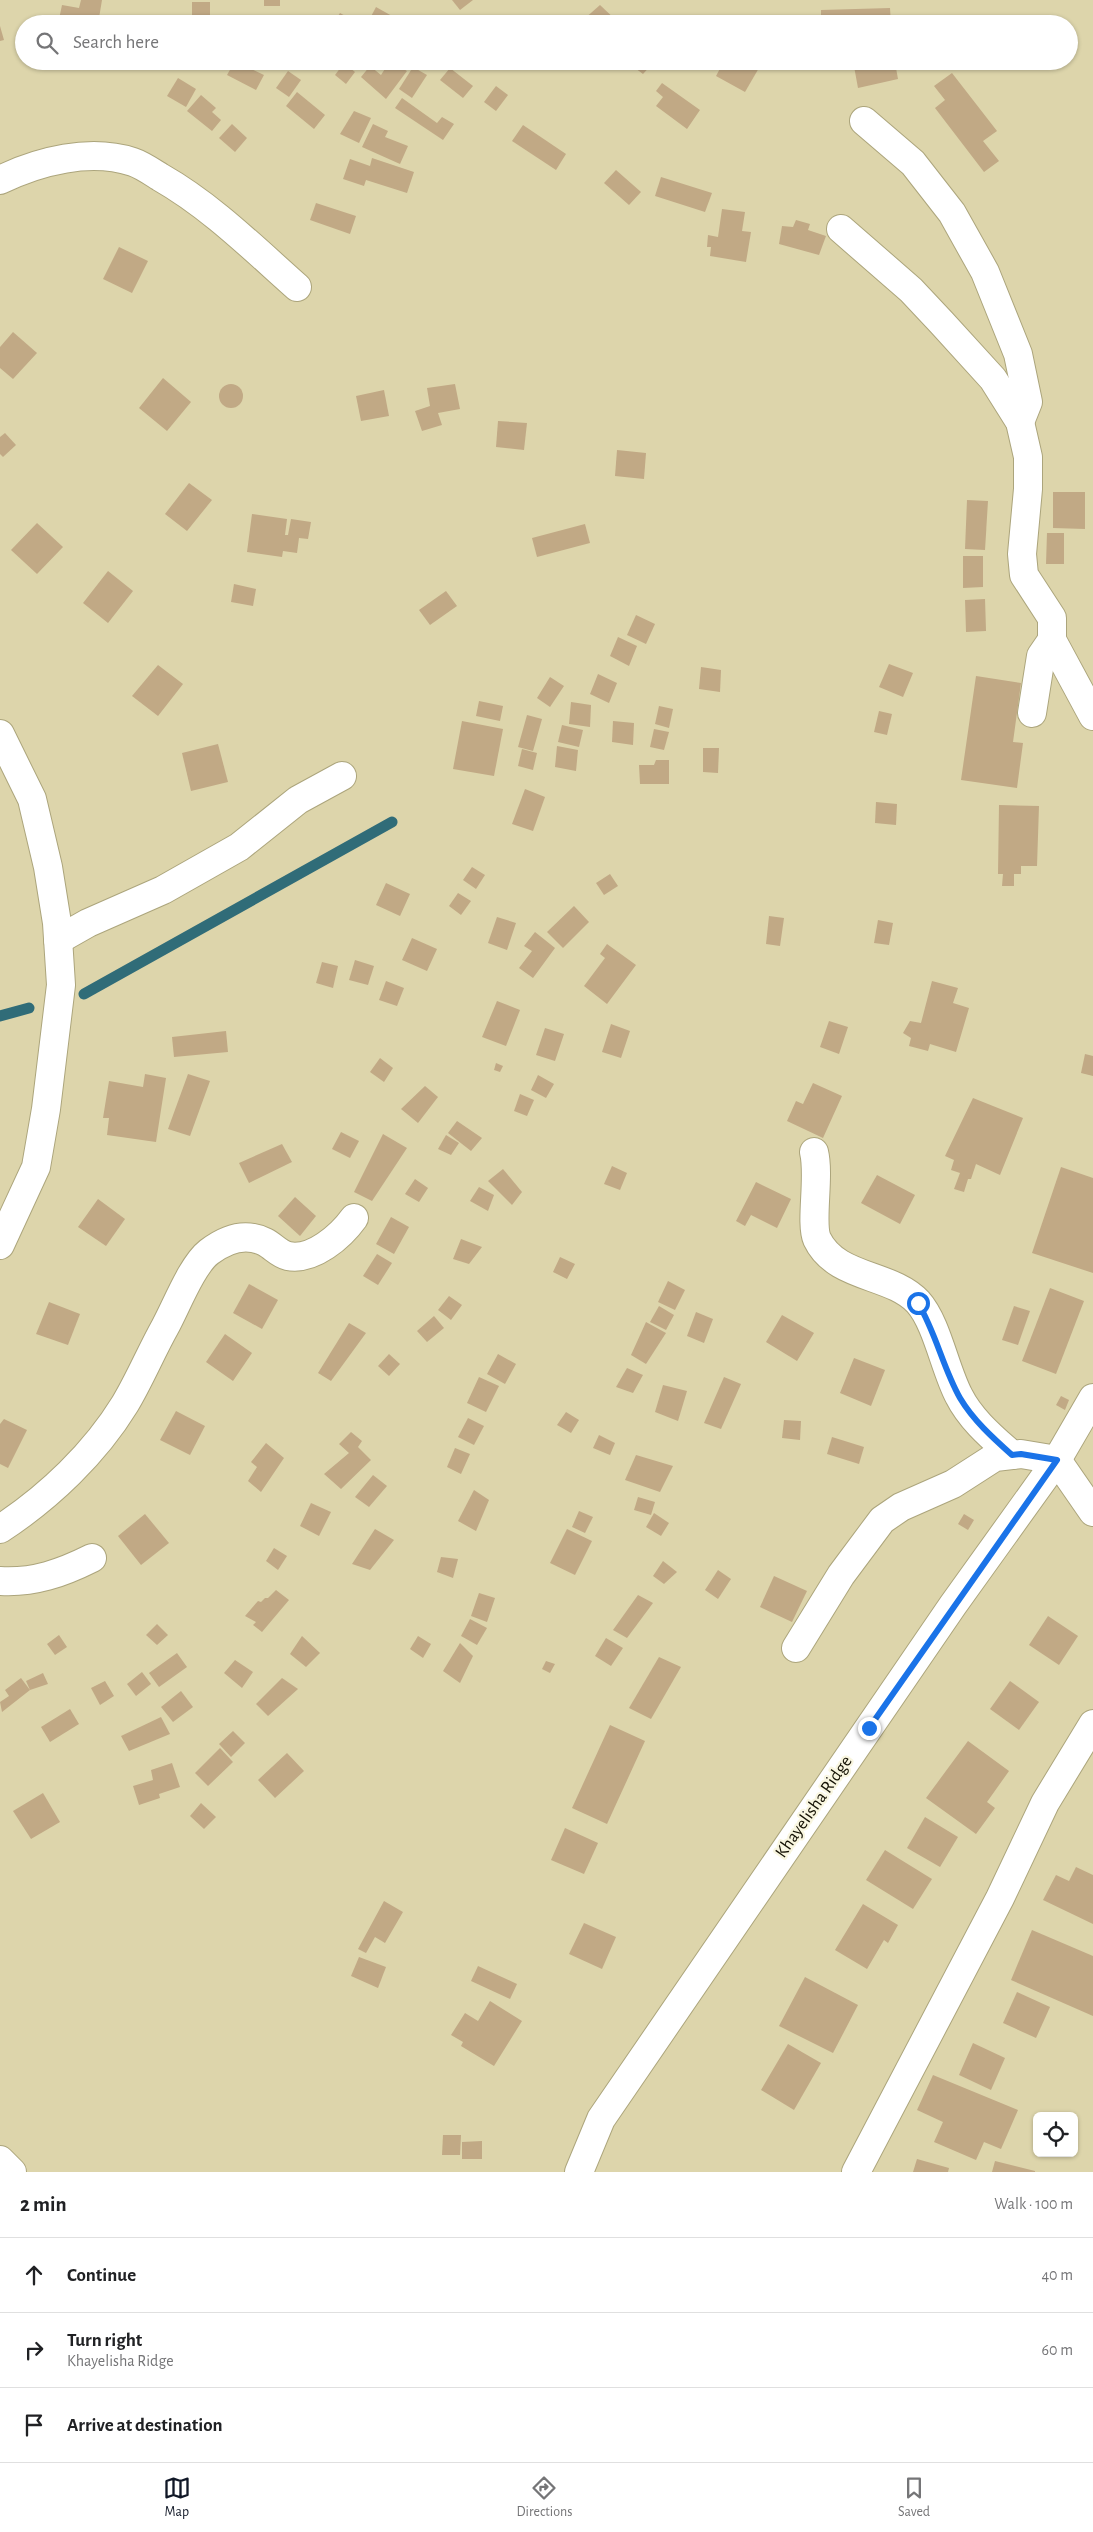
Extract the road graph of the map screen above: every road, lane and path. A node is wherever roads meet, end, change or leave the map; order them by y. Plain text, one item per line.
1 (864, 122) dead end
2 (0, 180) edge
3 (841, 229) dead end
4 (297, 287) dead end
5 (1020, 422) junction
6 (1052, 640) junction
7 (1032, 713) dead end
8 (1093, 716) edge
9 (0, 734) edge
10 (342, 776) dead end
11 (58, 940) junction
12 (814, 1152) dead end
13 (354, 1218) dead end
14 (0, 1245) edge
15 (1093, 1398) edge
16 (1012, 1455) junction
17 (1057, 1460) junction
18 (1093, 1512) edge
19 (0, 1529) edge
20 (92, 1558) dead end
21 (0, 1581) edge
22 (796, 1648) dead end
23 (1093, 1724) edge
24 (0, 2160) edge
25 (12, 2172) edge
26 (579, 2172) edge
27 (856, 2172) edge

1 - 5 street
2 - 4 street
3 - 5 street
5 - 6 street
6 - 7 street
6 - 8 street
9 - 11 street
10 - 11 street
11 - 14 street
12 - 16 street
13 - 19 street
15 - 17 street, Khayelisha Ridge
16 - 17 street
16 - 22 street
17 - 18 street
17 - 26 street, Khayelisha Ridge
20 - 21 street
23 - 27 street
24 - 25 street

